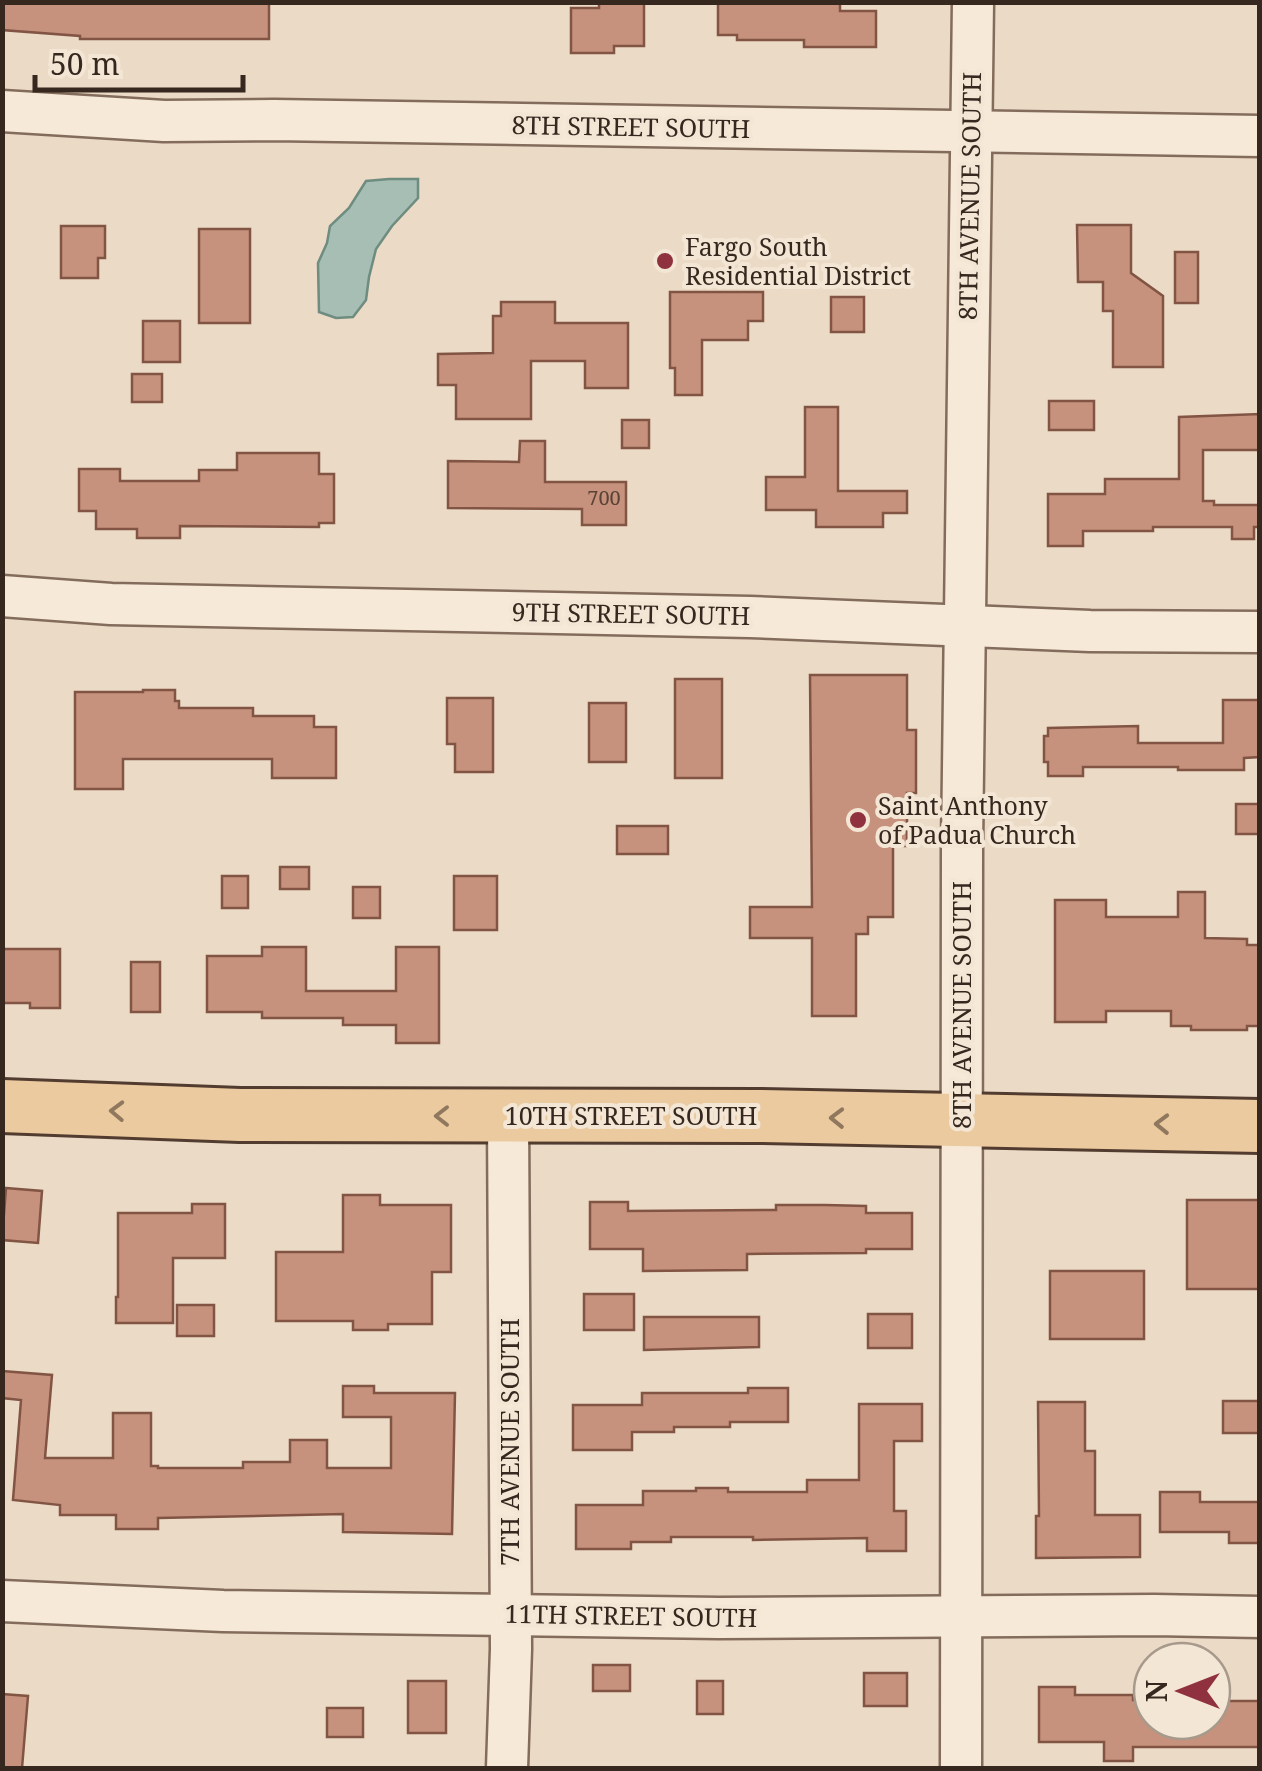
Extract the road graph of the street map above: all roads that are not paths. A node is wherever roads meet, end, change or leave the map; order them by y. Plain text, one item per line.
1 (973, 2) edge
2 (2, 111) edge
3 (971, 132) junction
4 (1260, 136) edge
5 (2, 596) edge
6 (965, 625) junction
7 (1260, 632) edge
8 (2, 1106) edge
9 (508, 1116) junction
10 (962, 1120) junction
11 (1260, 1126) edge
12 (2, 1601) edge
13 (511, 1614) junction
14 (962, 1617) junction
15 (1260, 1617) edge
16 (508, 1768) edge
17 (961, 1768) edge

1 - 3 street, 8TH AVENUE SOUTH
2 - 3 street, 8TH STREET SOUTH
3 - 4 street, 8TH STREET SOUTH
3 - 6 street, 8TH AVENUE SOUTH
5 - 6 street, 9TH STREET SOUTH
6 - 7 street, 9TH STREET SOUTH
6 - 10 street, 8TH AVENUE SOUTH
9 -> 8 main road, 10TH STREET SOUTH
10 -> 9 main road, 10TH STREET SOUTH
9 - 13 street, 7TH AVENUE SOUTH
11 -> 10 main road, 10TH STREET SOUTH
10 - 14 street, 8TH AVENUE SOUTH
12 - 13 street, 11TH STREET SOUTH
13 - 14 street, 11TH STREET SOUTH
13 - 16 street, 7TH AVENUE SOUTH
14 - 15 street, 11TH STREET SOUTH
14 - 17 street, 8TH AVENUE SOUTH

